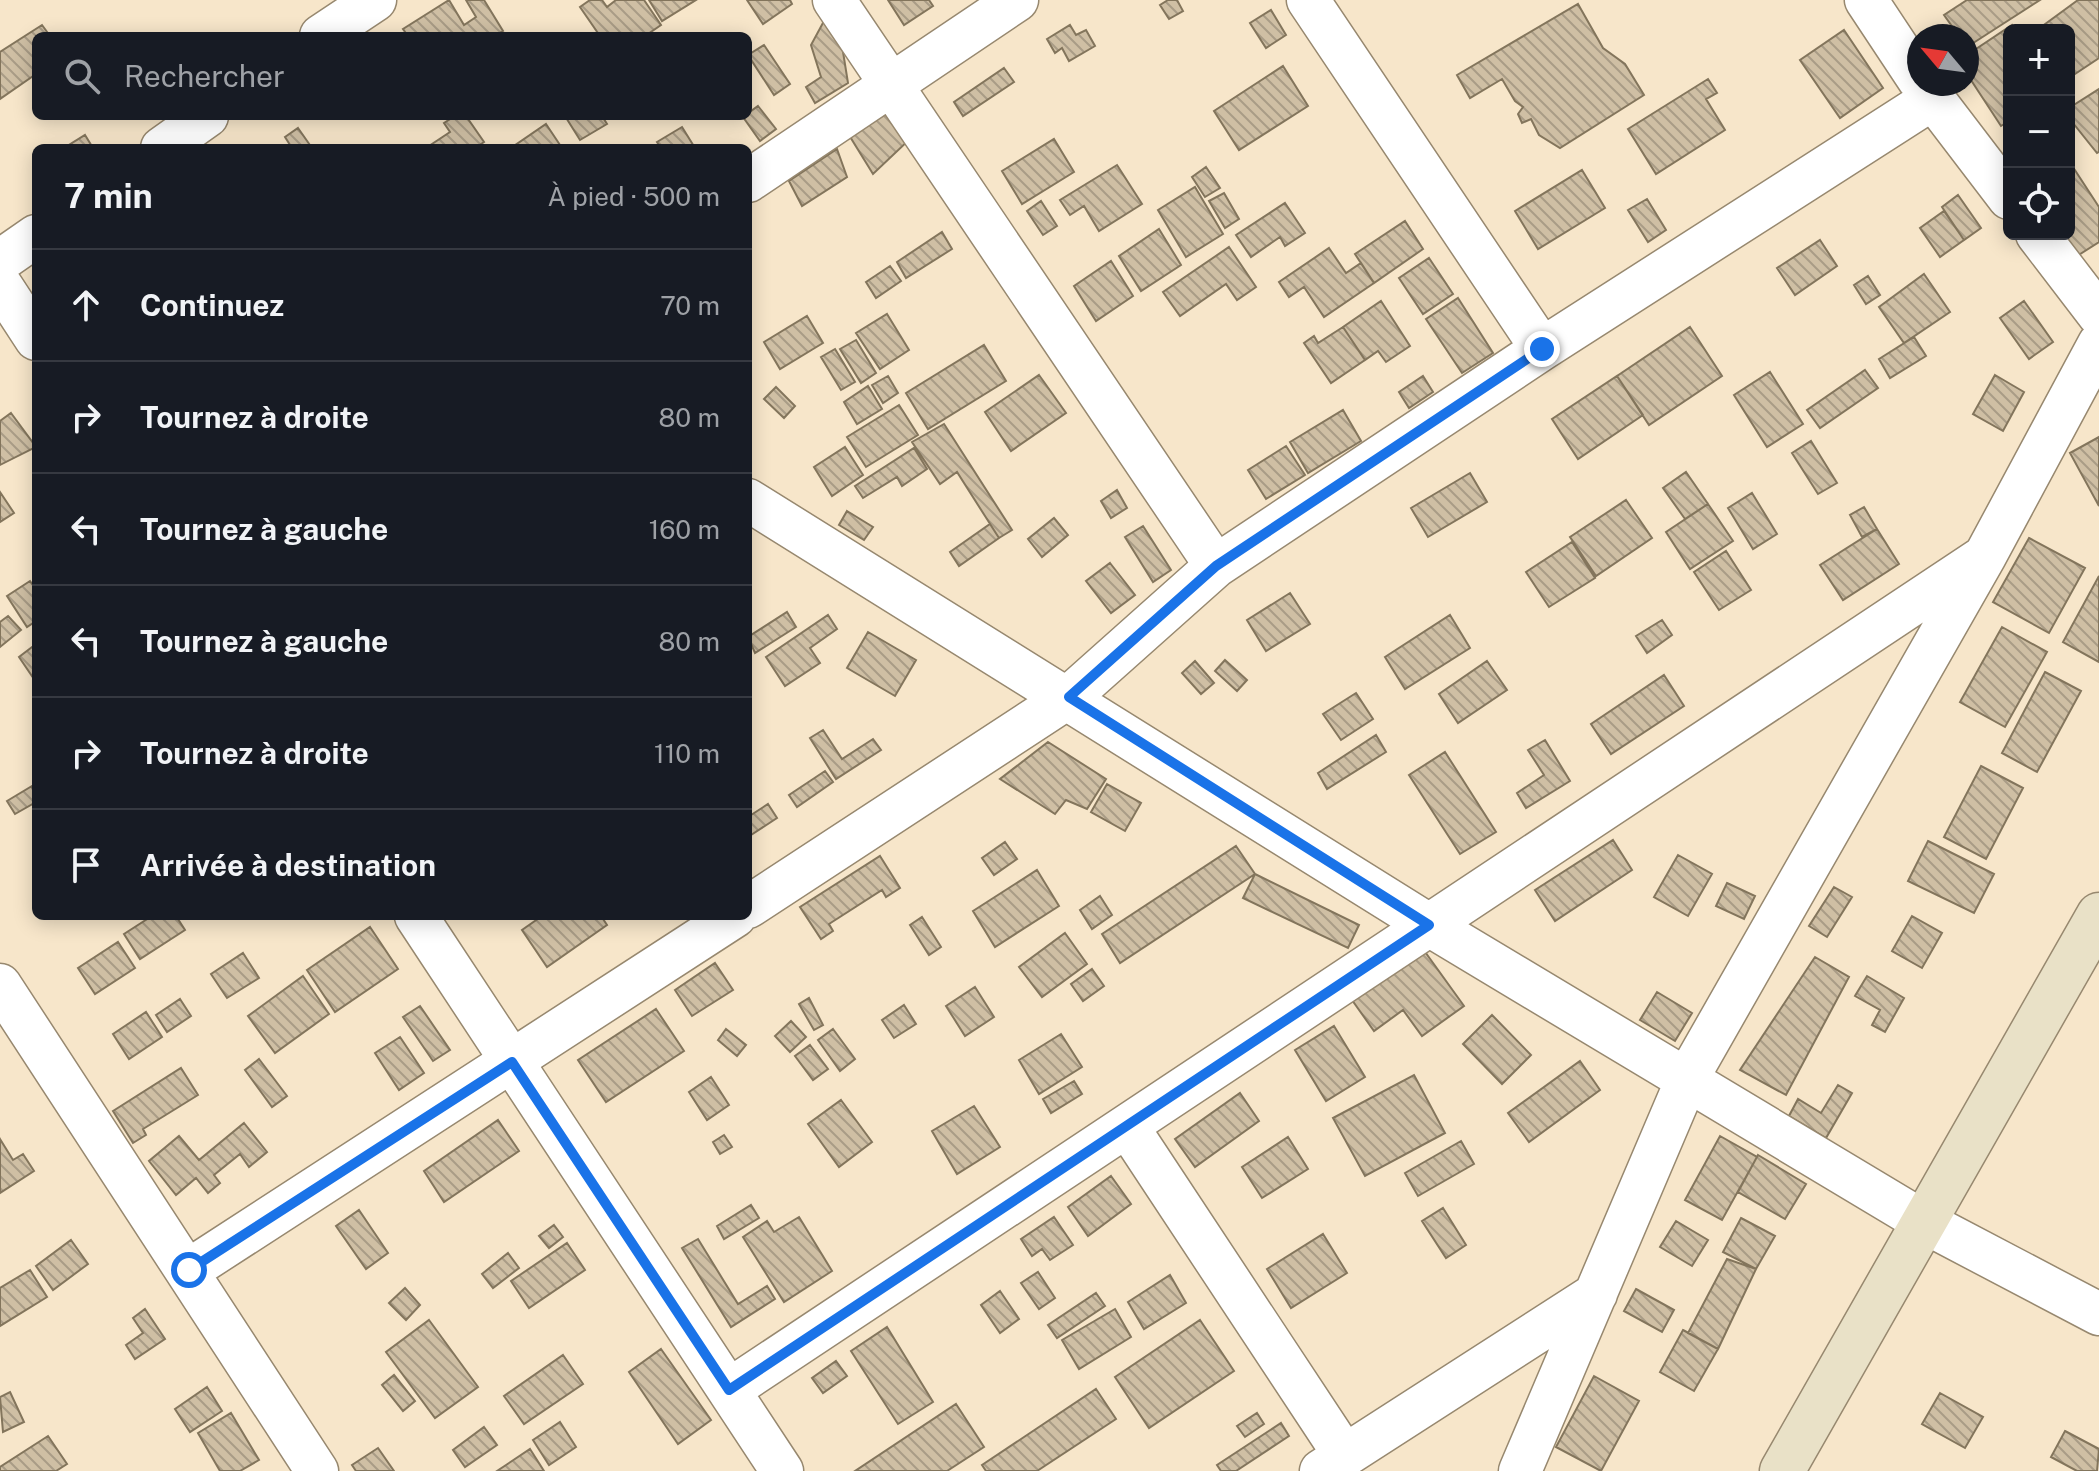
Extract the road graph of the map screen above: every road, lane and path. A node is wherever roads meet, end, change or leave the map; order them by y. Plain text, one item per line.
1 (375, 0) edge
2 (834, 0) edge
3 (1017, 0) edge
4 (1308, 0) edge
5 (1866, 0) edge
6 (327, 32) edge
7 (1907, 62) edge
8 (889, 85) junction
9 (1912, 96) edge
10 (1930, 96) edge
11 (201, 120) edge
12 (168, 144) edge
13 (752, 178) edge
14 (2003, 190) edge
15 (32, 239) edge
16 (2042, 240) edge
17 (0, 261) edge
18 (0, 284) edge
19 (2099, 315) edge
20 (32, 333) edge
21 (2099, 344) edge
22 (1542, 349) junction
23 (752, 502) edge
24 (1985, 556) junction
25 (1216, 566) junction
26 (1069, 697) junction
27 (752, 904) edge
28 (2099, 915) edge
29 (419, 920) edge
30 (729, 920) edge
31 (1429, 925) junction
32 (0, 985) edge
33 (512, 1062) junction
34 (1688, 1077) junction
35 (1127, 1126) junction
36 (1924, 1222) junction
37 (189, 1270) junction
38 (1596, 1294) junction
39 (2099, 1314) edge
40 (729, 1390) junction
41 (1333, 1463) edge
42 (317, 1471) edge
43 (782, 1471) edge
44 (1520, 1471) edge
45 (1782, 1471) edge

1 - 6 street
2 - 8 street
3 - 8 street
4 - 22 street
5 - 7 street
8 - 13 street
8 - 25 street
9 - 22 street
10 - 14 street
11 - 12 street
15 - 17 street
16 - 19 street
18 - 20 street
21 - 24 street
22 - 25 street
23 - 26 street
24 - 31 street
24 - 34 street
25 - 26 street
26 - 27 street
26 - 31 street
28 - 36 street
29 - 33 street
30 - 33 street
31 - 34 street
31 - 35 street
32 - 37 street
33 - 37 street
33 - 40 street
34 - 36 street
34 - 38 street
35 - 40 street
35 - 41 street
36 - 39 street
36 - 45 street
37 - 42 street
38 - 41 street
38 - 44 street
40 - 43 street

